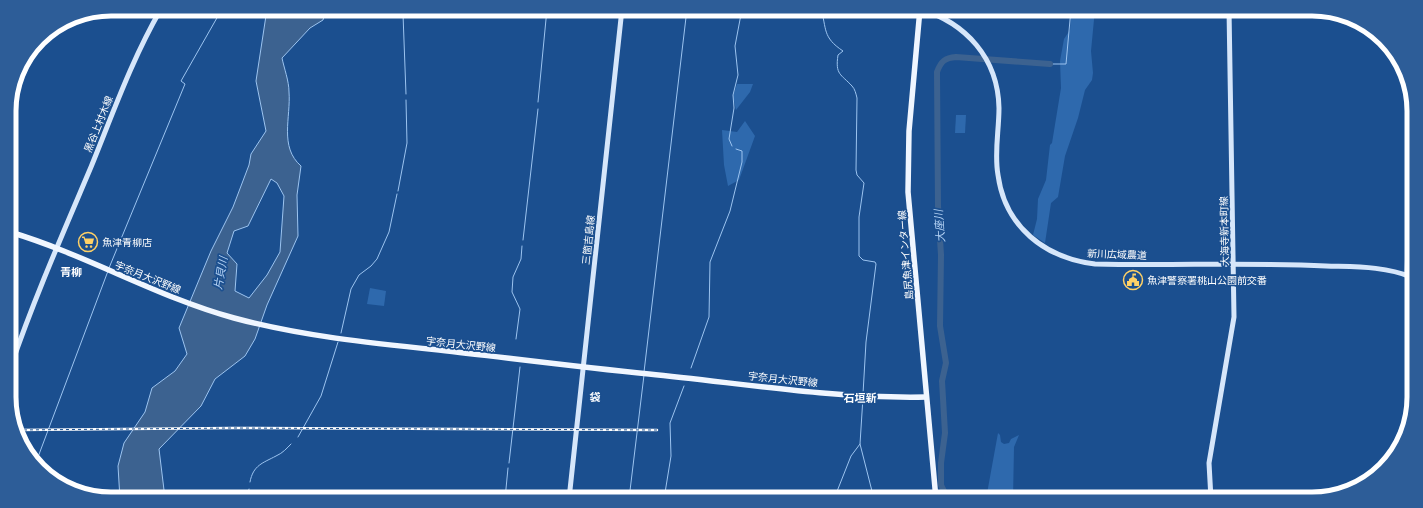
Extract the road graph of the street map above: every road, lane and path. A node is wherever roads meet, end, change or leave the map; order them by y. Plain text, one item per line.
1 (157, 16) edge
2 (621, 16) edge
3 (919, 16) edge
4 (939, 16) edge
5 (1229, 16) edge
6 (16, 234) edge
7 (57, 248) junction
8 (1233, 265) junction
9 (1407, 276) edge
10 (16, 352) edge
11 (583, 368) junction
12 (926, 397) junction
13 (570, 492) edge
14 (935, 492) edge
15 (1211, 492) edge

1 - 7 main road, 黒谷上村木線
2 - 11 main road, 三箇吉島線
3 - 12 main road, 島尻魚津インター線
4 - 8 main road, 新川広域農道
5 - 8 main road, 大海寺新本町線
6 - 7 main road, 宇奈月大沢野線
7 - 10 main road, 黒谷上村木線
7 - 11 main road, 宇奈月大沢野線
8 - 9 main road, 新川広域農道
8 - 15 main road, 大海寺新本町線
11 - 12 main road, 宇奈月大沢野線
11 - 13 main road, 三箇吉島線
12 - 14 main road, 島尻魚津インター線

